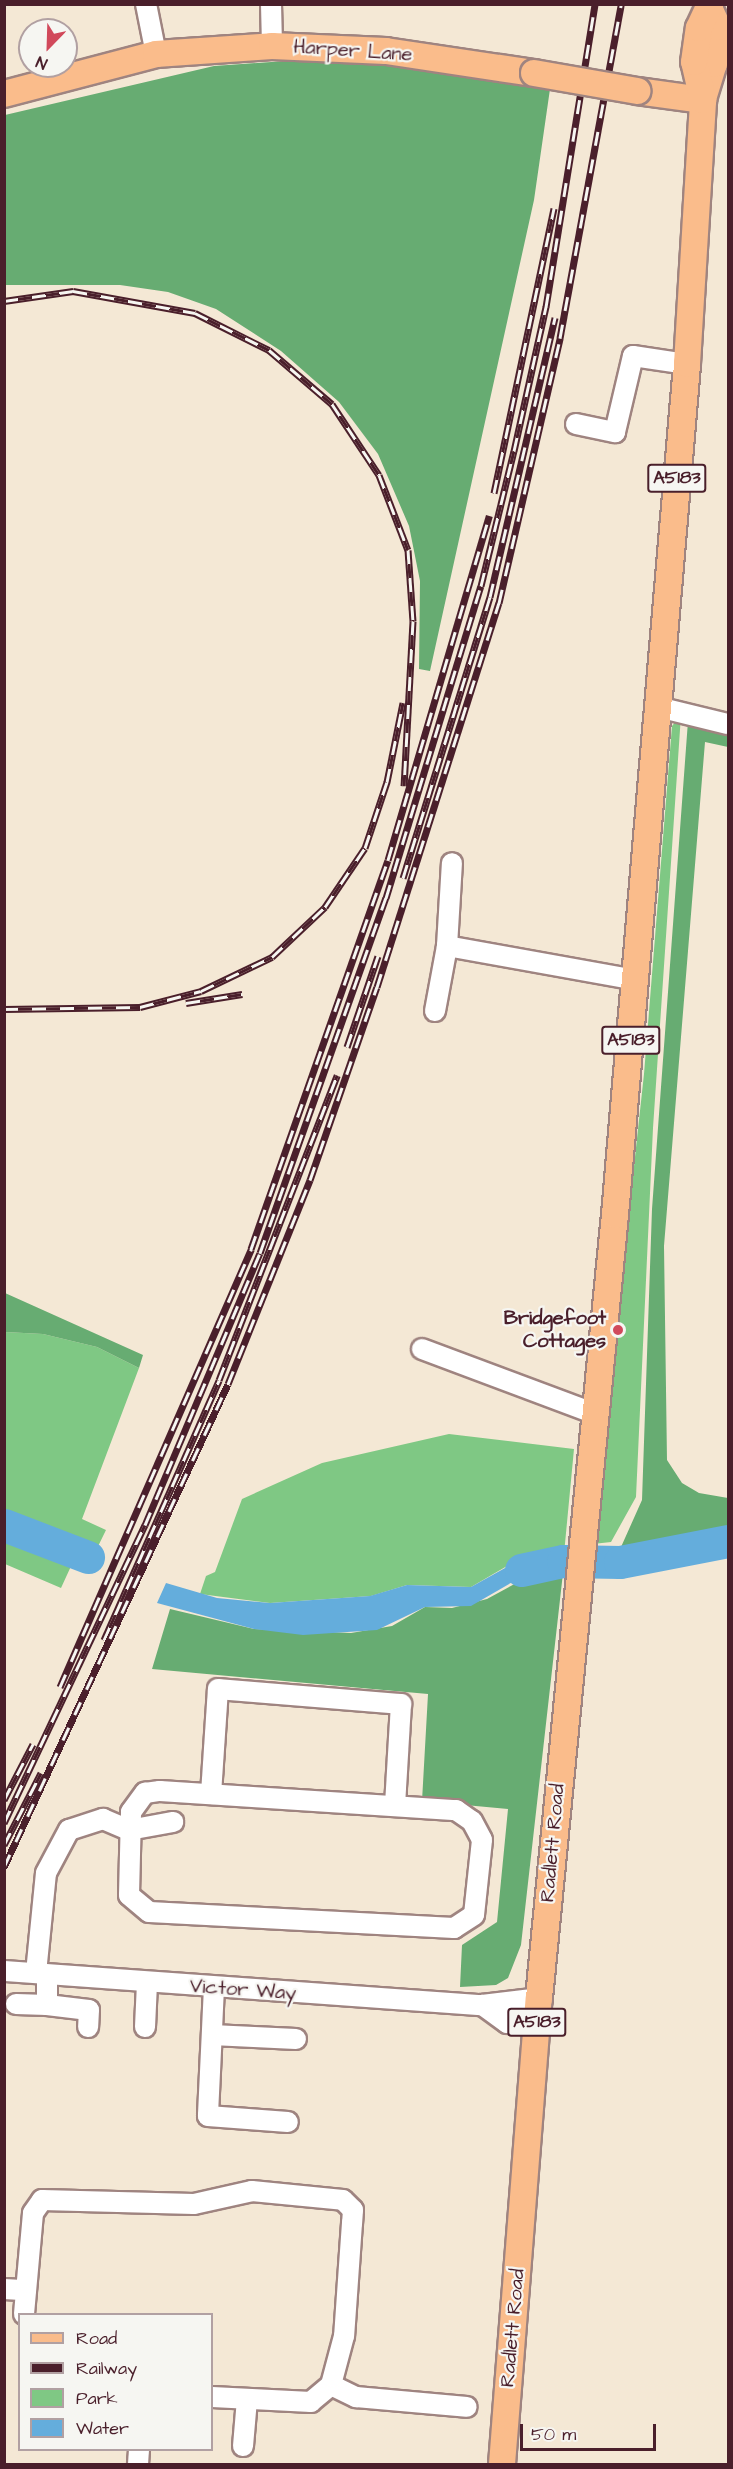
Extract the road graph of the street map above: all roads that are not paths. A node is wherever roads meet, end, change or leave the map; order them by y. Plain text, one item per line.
1 (146, 4) edge
2 (271, 4) edge
3 (710, 7) edge
4 (273, 46) junction
5 (156, 54) junction
6 (4, 94) edge
7 (703, 100) junction
8 (687, 364) junction
9 (576, 424) dead end
10 (658, 706) junction
11 (729, 724) edge
12 (453, 863) dead end
13 (447, 946) junction
14 (636, 980) junction
15 (435, 1011) dead end
16 (422, 1349) dead end
17 (593, 1413) junction
18 (211, 1794) junction
19 (395, 1806) junction
20 (173, 1822) dead end
21 (129, 1830) junction
22 (4, 1971) edge
23 (42, 1974) junction
24 (147, 1983) junction
25 (214, 1987) junction
26 (538, 1998) junction
27 (16, 2004) dead end
28 (47, 2005) junction
29 (482, 2005) junction
30 (536, 2025) junction
31 (88, 2026) dead end
32 (145, 2027) dead end
33 (212, 2035) junction
34 (296, 2039) dead end
35 (288, 2122) dead end
36 (4, 2289) edge
37 (26, 2290) junction
38 (24, 2313) edge
39 (331, 2385) junction
40 (213, 2397) edge
41 (247, 2399) junction
42 (467, 2407) dead end
43 (243, 2446) dead end
44 (502, 2464) edge

1 - 5 street
2 - 4 street
3 - 7 main road, A5183
4 - 5 main road, Harper Lane
4 - 7 main road, Harper Lane, bridge
5 - 6 main road, Harper Lane
7 - 8 main road, A5183
8 - 9 street
8 - 10 main road, A5183
10 - 11 street
10 - 14 main road, A5183
12 - 13 street
13 - 14 street
13 - 15 street
14 - 17 main road, Radlett Road / A5183
16 - 17 street
17 - 26 main road, Radlett Road / A5183
18 - 19 street
18 - 19 street
18 - 21 street
19 - 21 street
20 - 21 street
21 - 23 street
22 - 23 street, Victor Way
23 - 24 street, Victor Way
23 - 28 street
24 - 25 street, Victor Way
24 - 32 street
25 - 29 street, Victor Way
25 - 33 street
26 - 29 street, Victor Way
26 - 30 main road, Radlett Road / A5183
27 - 28 street
28 - 31 street
29 - 30 street
30 - 44 main road, Radlett Road / A5183
33 - 34 street
33 - 35 street
36 - 37 street
37 - 38 street
37 - 39 street
39 - 41 street
39 - 42 street
40 - 41 street
41 - 43 street

